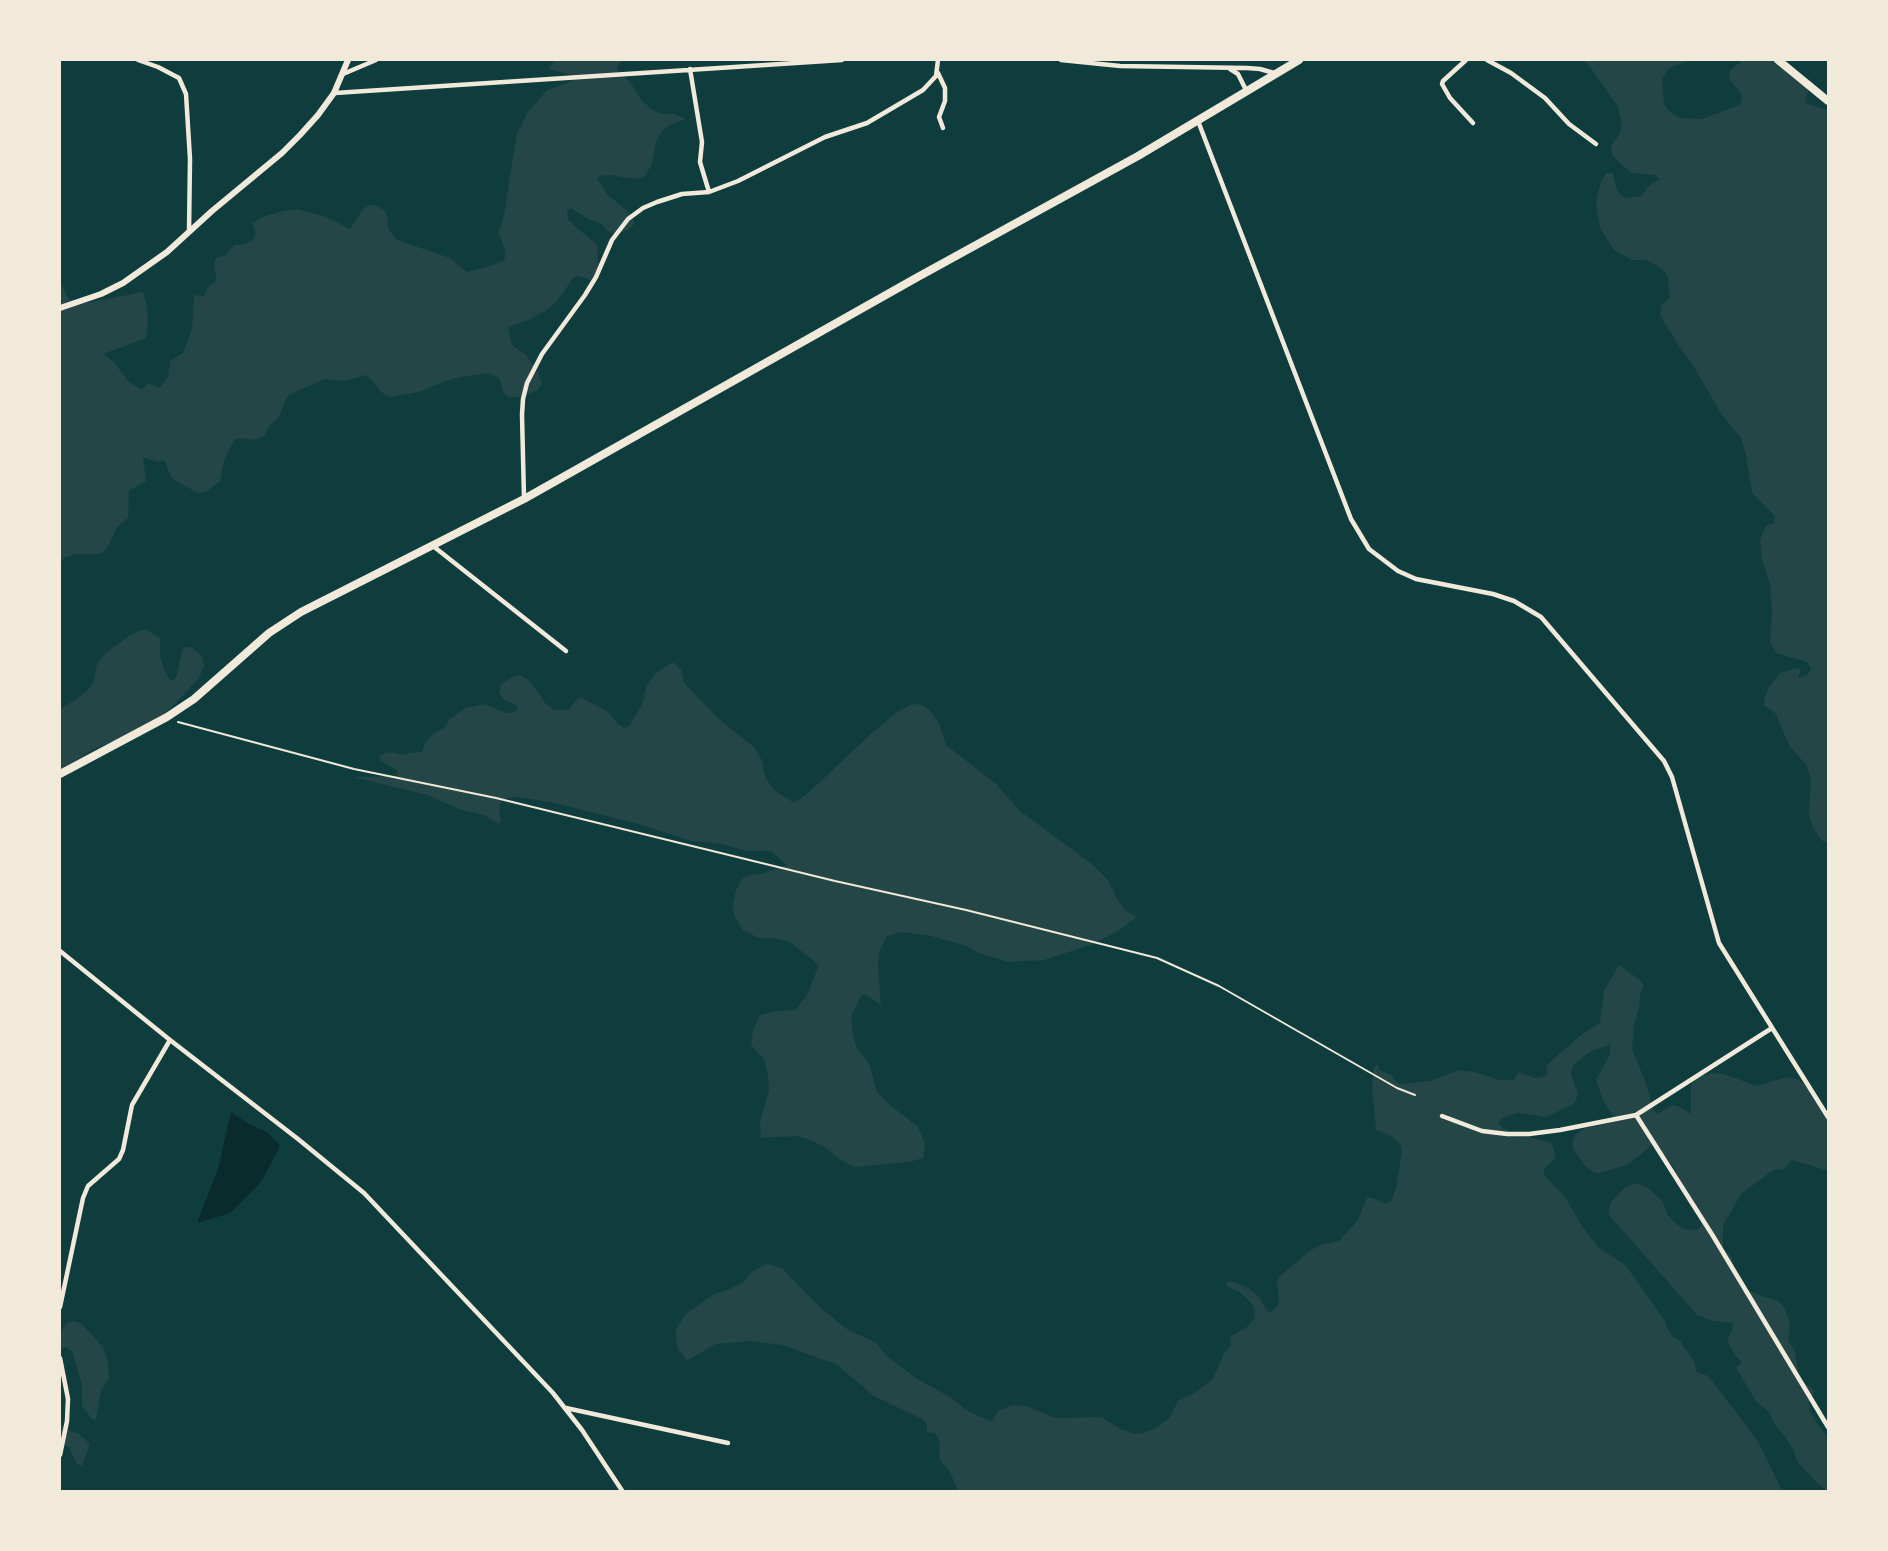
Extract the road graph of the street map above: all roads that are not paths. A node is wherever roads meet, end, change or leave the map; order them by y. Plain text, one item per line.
1 (138, 60) edge
2 (348, 60) edge
3 (376, 60) edge
4 (842, 60) edge
5 (938, 60) edge
6 (1061, 60) edge
7 (1193, 60) edge
8 (1299, 60) edge
9 (1466, 60) edge
10 (1487, 60) edge
11 (1778, 60) edge
12 (1289, 62) edge
13 (1194, 66) junction
14 (1229, 68) junction
15 (690, 69) junction
16 (937, 71) junction
17 (1274, 73) junction
18 (342, 75) junction
19 (1246, 90) junction
20 (334, 93) junction
21 (1829, 101) edge
22 (1198, 120) junction
23 (1473, 123) dead end
24 (943, 128) dead end
25 (1596, 144) dead end
26 (709, 192) junction
27 (189, 232) junction
28 (60, 308) edge
29 (524, 499) junction
30 (433, 546) junction
31 (566, 651) dead end
32 (60, 774) edge
33 (60, 951) edge
34 (1772, 1028) junction
35 (170, 1040) junction
36 (1636, 1115) junction
37 (1442, 1116) dead end
38 (1829, 1118) edge
39 (60, 1307) edge
40 (60, 1358) edge
41 (565, 1407) junction
42 (1829, 1427) edge
43 (728, 1443) dead end
44 (60, 1455) edge
45 (623, 1492) edge

1 - 27 street
2 - 18 street
3 - 18 street
4 - 15 street
5 - 16 street
6 - 13 street
7 - 13 street
8 - 12 main road
9 - 23 street
10 - 25 street
11 - 21 main road
12 - 17 main road
13 - 14 street
14 - 17 street
14 - 19 street
15 - 20 street
15 - 26 street
16 - 24 street
16 - 26 street
17 - 19 main road
18 - 20 street
19 - 22 main road
20 - 27 street
22 - 29 main road
22 - 34 street
26 - 29 street
27 - 28 street
29 - 30 main road
30 - 31 street
30 - 32 main road
33 - 35 street
34 - 36 street
34 - 38 street
35 - 39 street
35 - 41 street
36 - 37 street
36 - 42 street
40 - 44 street
41 - 43 street
41 - 45 street

